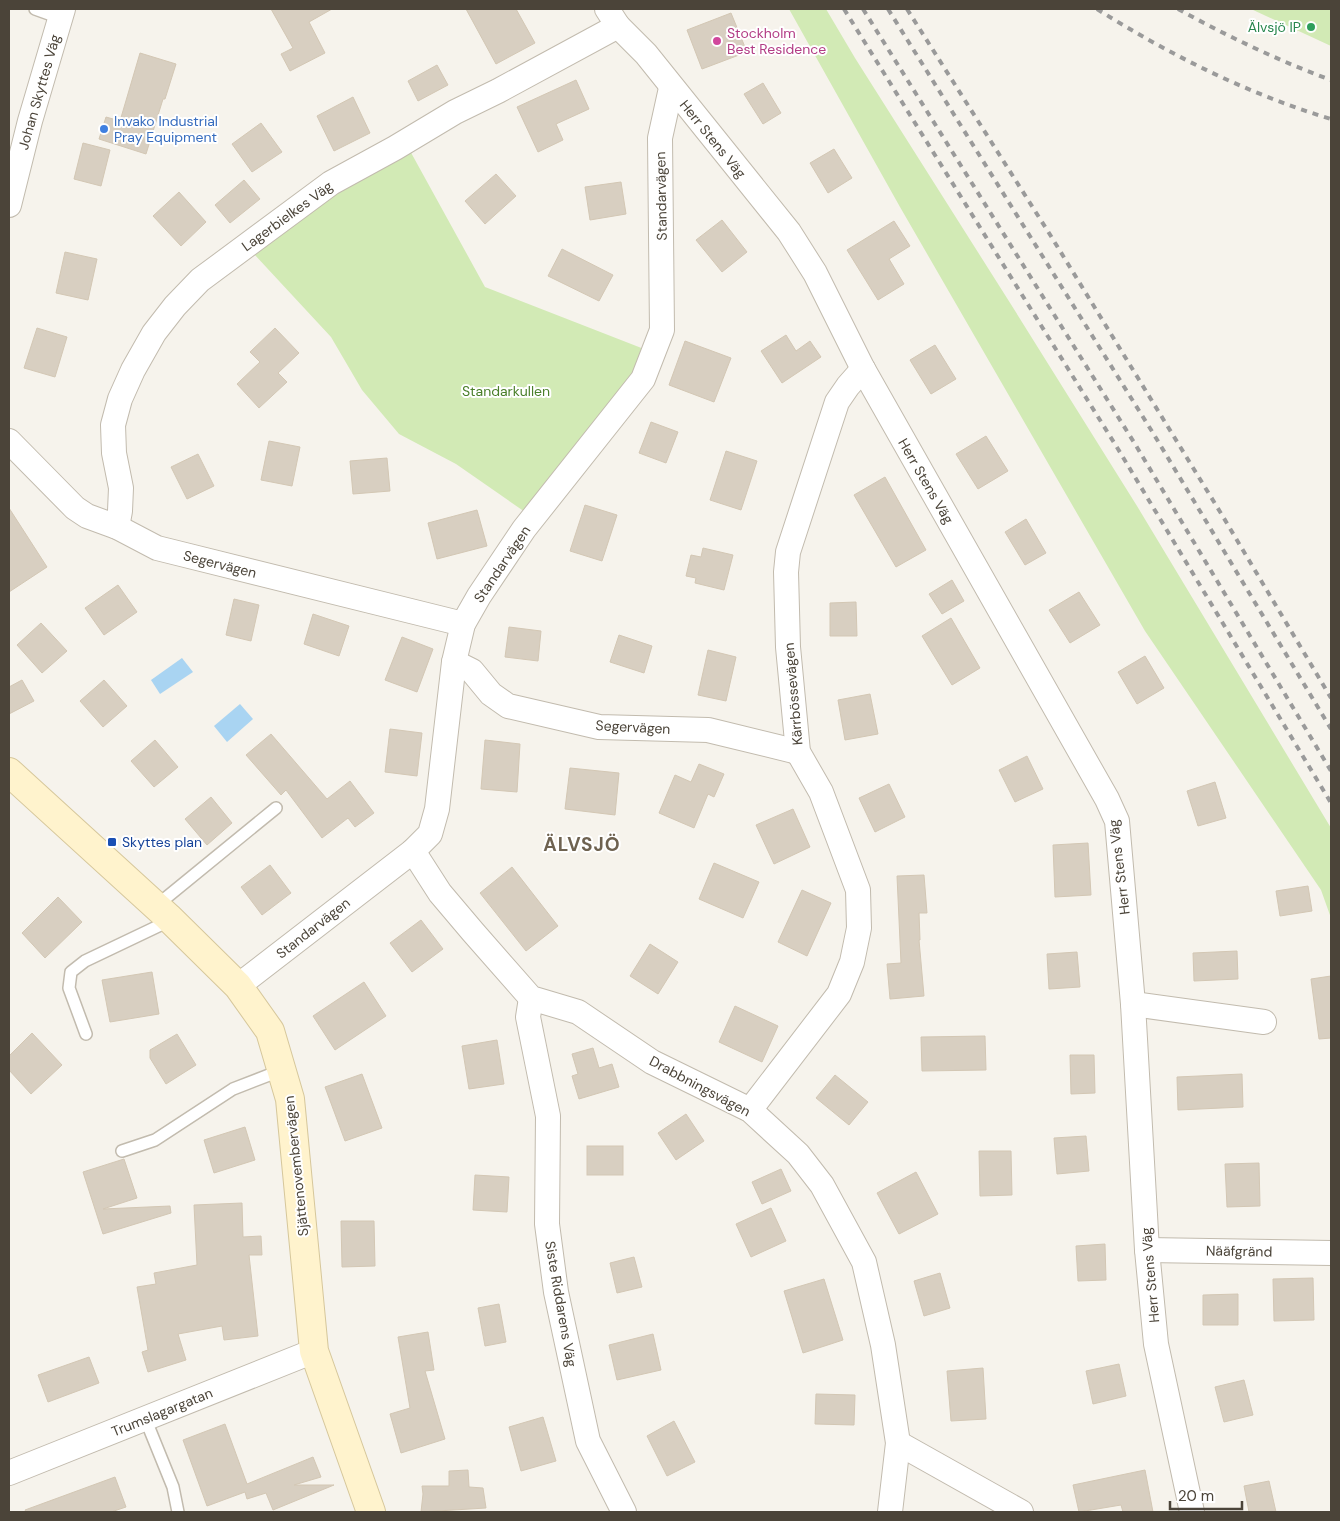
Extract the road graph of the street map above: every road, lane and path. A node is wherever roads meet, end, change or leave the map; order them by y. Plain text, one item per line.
1 (35, 9) edge
2 (61, 13) edge
3 (613, 18) edge
4 (671, 88) junction
5 (9, 205) edge
6 (863, 369) junction
7 (9, 441) edge
8 (116, 527) junction
9 (463, 624) junction
10 (454, 662) junction
11 (798, 752) junction
12 (9, 772) edge
13 (276, 808) dead end
14 (413, 850) junction
15 (163, 913) junction
16 (238, 986) junction
17 (531, 998) junction
18 (1133, 1004) junction
19 (1264, 1022) dead end
20 (86, 1034) dead end
21 (282, 1070) junction
22 (750, 1110) junction
23 (122, 1151) dead end
24 (1147, 1250) junction
25 (1331, 1253) edge
26 (314, 1351) junction
27 (145, 1418) junction
28 (898, 1444) junction
29 (10, 1467) edge
30 (178, 1512) edge
31 (370, 1512) edge
32 (624, 1512) edge
33 (890, 1512) edge
34 (1021, 1512) edge
35 (1192, 1512) edge

1 - 2 lane
2 - 5 street, Johan Skyttes Väg
3 - 4 street, Herr Stens Väg
3 - 8 street, Lagerbielkes Väg
4 - 6 street, Herr Stens Väg
4 - 9 street, Standarvägen
6 - 11 street, Kärrbössevägen
6 - 18 street, Herr Stens Väg
7 - 8 street, Segervägen
8 - 9 street, Segervägen
9 - 10 street, Standarvägen
10 - 11 street, Segervägen
10 - 14 street, Standarvägen
11 - 22 street, Kärrbössevägen
12 - 15 street, Sjättenovembervägen
13 - 15 lane
14 - 16 street, Standarvägen
14 - 17 street
15 - 16 street, Sjättenovembervägen
15 - 20 lane
16 - 21 street, Sjättenovembervägen
17 - 22 street, Drabbningsvägen
17 - 32 street, Siste Riddarens Väg
18 - 19 street
18 - 24 street, Herr Stens Väg
21 - 23 lane
21 - 26 street, Sjättenovembervägen
22 - 28 street, Drabbningsvägen
24 - 25 street, Nääfgränd
24 - 35 street, Herr Stens Väg
26 - 27 street, Trumslagargatan
26 - 31 street, Sjättenovembervägen
27 - 29 street, Trumslagargatan
27 - 30 lane
28 - 33 street, Drabbningsvägen
28 - 34 street

